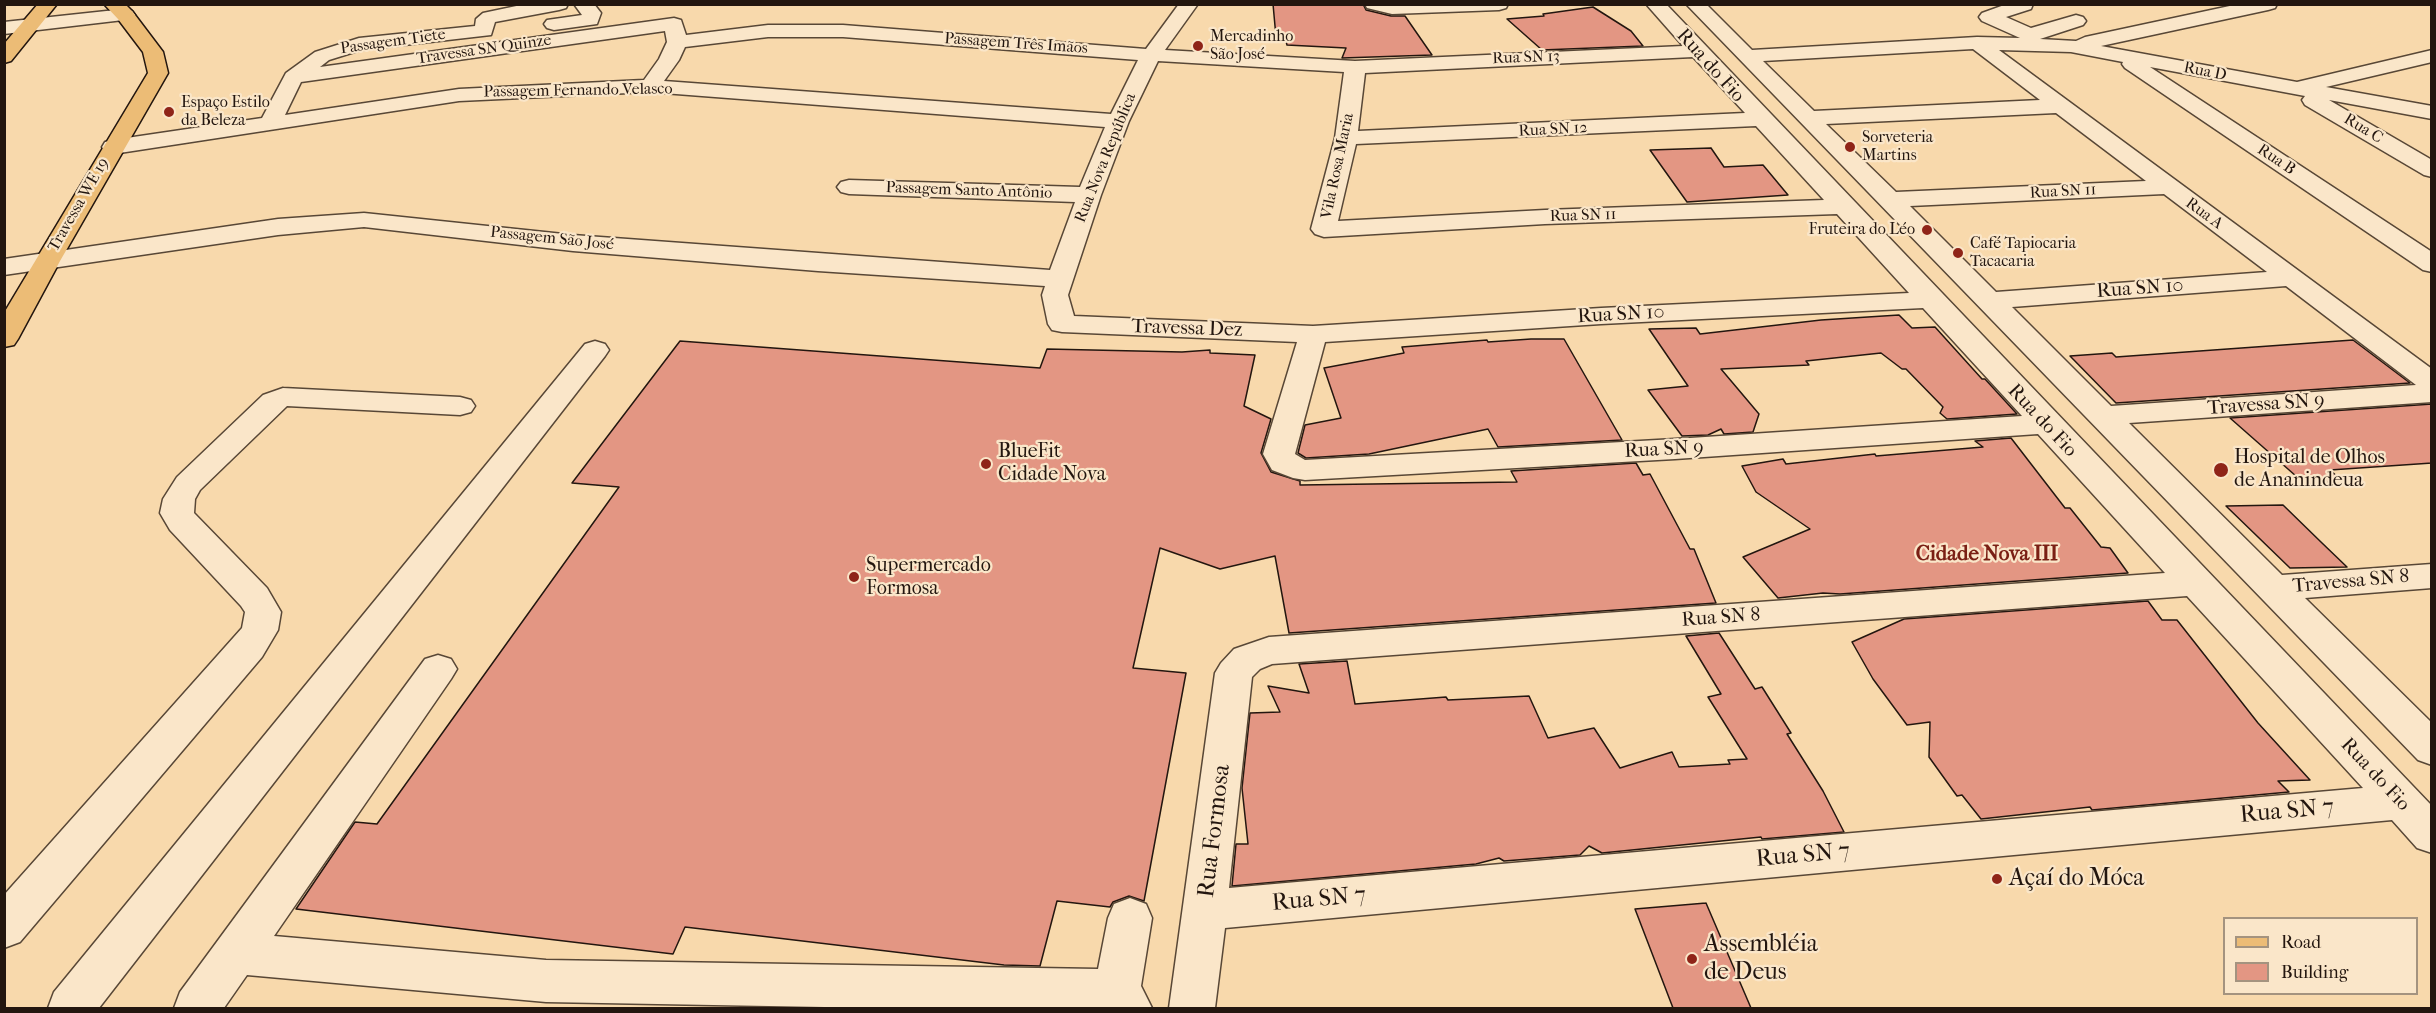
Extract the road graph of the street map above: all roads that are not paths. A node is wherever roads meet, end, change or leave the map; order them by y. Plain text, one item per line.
1 (48, 4) edge
2 (559, 4) edge
3 (583, 4) edge
4 (1189, 4) edge
5 (1374, 4) edge
6 (1499, 4) edge
7 (1655, 4) edge
8 (1695, 4) edge
9 (2268, 4) edge
10 (2024, 5) edge
11 (119, 10) edge
12 (2076, 21) dead end
13 (32, 25) junction
14 (4, 28) edge
15 (484, 31) junction
16 (676, 33) junction
17 (2030, 40) junction
18 (1977, 43) junction
19 (2071, 46) junction
20 (1697, 51) junction
21 (1151, 55) junction
22 (1746, 56) junction
23 (2121, 56) junction
24 (2432, 56) edge
25 (4, 57) edge
26 (1355, 67) junction
27 (293, 77) junction
28 (650, 86) junction
29 (2294, 88) junction
30 (2059, 106) junction
31 (2432, 113) edge
32 (1807, 118) junction
33 (1759, 119) junction
34 (1118, 121) junction
35 (269, 125) junction
36 (1346, 138) junction
37 (112, 147) junction
38 (2432, 170) edge
39 (849, 187) dead end
40 (2167, 187) junction
41 (1089, 195) junction
42 (1887, 200) junction
43 (1842, 207) junction
44 (1324, 229) joint
45 (47, 261) junction
46 (2432, 264) edge
47 (4, 267) edge
48 (2293, 278) junction
49 (1059, 279) junction
50 (1930, 300) junction
51 (1987, 300) junction
52 (1062, 324) joint
53 (2019, 333) junction
54 (1313, 334) junction
55 (1960, 334) junction
56 (4, 339) edge
57 (595, 350) dead end
58 (2054, 369) junction
59 (1995, 371) junction
60 (2432, 383) edge
61 (2432, 393) edge
62 (460, 406) dead end
63 (2101, 416) junction
64 (2045, 424) junction
65 (2432, 576) edge
66 (2195, 583) junction
67 (2271, 588) junction
68 (1247, 659) joint
69 (438, 669) dead end
70 (2432, 749) edge
71 (2400, 802) junction
72 (2432, 836) edge
73 (1206, 910) junction
74 (1130, 918) dead end
75 (4, 928) edge
76 (237, 953) junction
77 (1123, 1000) edge
78 (71, 1008) edge
79 (197, 1008) edge
80 (1192, 1008) edge

1 - 13 main road
2 - 15 street
3 - 15 street, Passagem Tiete
4 - 21 street, Rua Nova República
5 - 6 street
7 - 20 street, Rua do Fio
8 - 22 street, Rua do Fio
9 - 19 street
10 - 17 street
11 - 13 street
11 - 37 main road, Travessa WE 19
12 - 17 street
13 - 14 street
13 - 25 main road
15 - 27 street, Passagem Tiete
16 - 21 street, Passagem Três Imãos
16 - 27 street, Travessa SN Quinze
16 - 28 street
17 - 18 street, Rua D
17 - 19 street, Rua D
18 - 22 street
18 - 30 street, Rua A
19 - 23 street, Rua D
20 - 26 street, Rua SN 13
20 - 33 street, Rua do Fio
21 - 26 street, Passagem Três Imãos
21 - 34 street, Rua Nova República
22 - 32 street, Rua do Fio
23 - 29 street, Rua D
23 - 46 street, Rua B
24 - 29 street
26 - 36 street, Vila Rosa Maria
27 - 35 street, Passagem Tiete
28 - 34 street, Passagem Fernando Velasco
28 - 35 street, Passagem Fernando Velasco
29 - 31 street, Rua D
29 - 38 street, Rua C
30 - 32 street
30 - 40 street, Rua A
32 - 42 street, Rua do Fio
33 - 36 street, Rua SN 12
33 - 43 street, Rua do Fio
34 - 41 street, Rua Nova República
35 - 37 street, Passagem Fernando Velasco
36 - 44 street, Vila Rosa Maria
37 - 45 main road, Travessa WE 19
39 - 41 street, Passagem Santo Antônio
40 - 42 street, Rua SN 11
40 - 48 street, Rua A
41 - 49 street, Rua Nova República
42 - 51 street, Rua do Fio
43 - 44 street, Rua SN 11
43 - 50 street, Rua do Fio
45 - 47 street, Passagem São José
45 - 49 street, Passagem São José
45 - 56 main road, Travessa WE 19
48 - 51 street, Rua SN 10
48 - 60 street, Rua A
49 - 52 street, Rua Nova República
50 - 54 street, Rua SN 10
50 - 55 street, Rua do Fio
51 - 53 street, Rua do Fio
52 - 54 street, Travessa Dez
53 - 55 street
53 - 58 street, Rua do Fio
54 - 64 street, Rua SN 9
55 - 59 street, Rua do Fio
57 - 78 street
58 - 59 street
58 - 63 street, Rua do Fio
59 - 64 street, Rua do Fio
61 - 63 street, Travessa SN 9
62 - 75 street
63 - 67 street, Rua do Fio
64 - 66 street, Rua do Fio
65 - 67 street, Travessa SN 8
66 - 68 street, Rua SN 8
66 - 71 street, Rua do Fio
67 - 70 street, Rua do Fio
68 - 73 street, Rua Formosa
69 - 76 street
71 - 72 street, Rua do Fio
71 - 73 street, Rua SN 7
73 - 80 street, Rua Formosa
74 - 77 street
76 - 77 street
76 - 79 street

